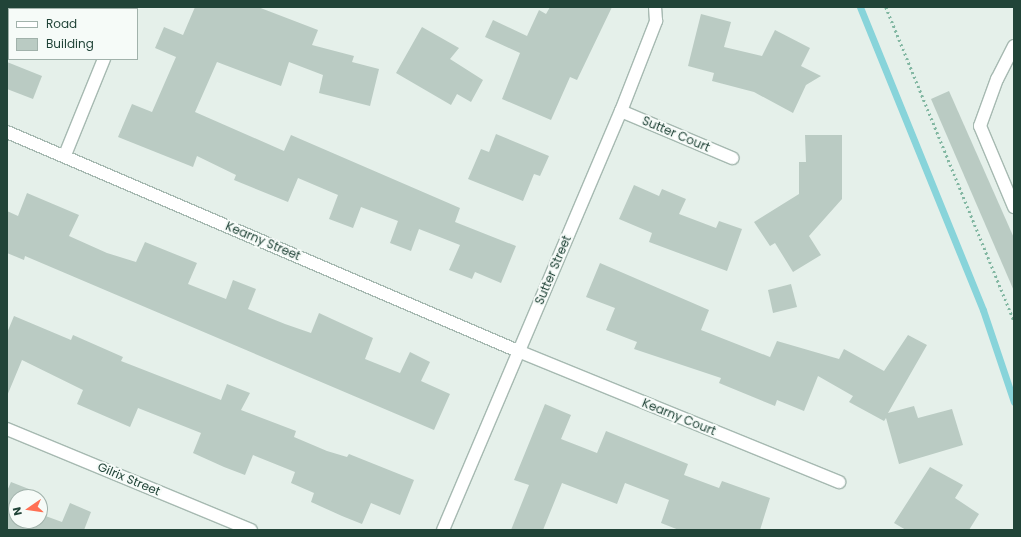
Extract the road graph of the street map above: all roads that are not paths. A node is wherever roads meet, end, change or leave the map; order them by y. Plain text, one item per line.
1 (655, 7) edge
2 (1014, 46) edge
3 (104, 60) edge
4 (621, 111) junction
5 (7, 132) edge
6 (64, 155) junction
7 (732, 158) dead end
8 (1014, 207) edge
9 (518, 351) junction
10 (7, 428) edge
11 (839, 482) dead end
12 (251, 530) edge
13 (443, 530) edge

1 - 4 street, Sutter Street
2 - 8 street
3 - 6 street
4 - 7 street, Sutter Court
4 - 9 street, Sutter Street
5 - 6 street, Kearny Street
6 - 9 street, Kearny Street
9 - 11 street, Kearny Court
9 - 13 street, Sutter Street
10 - 12 street, Gilrix Street

